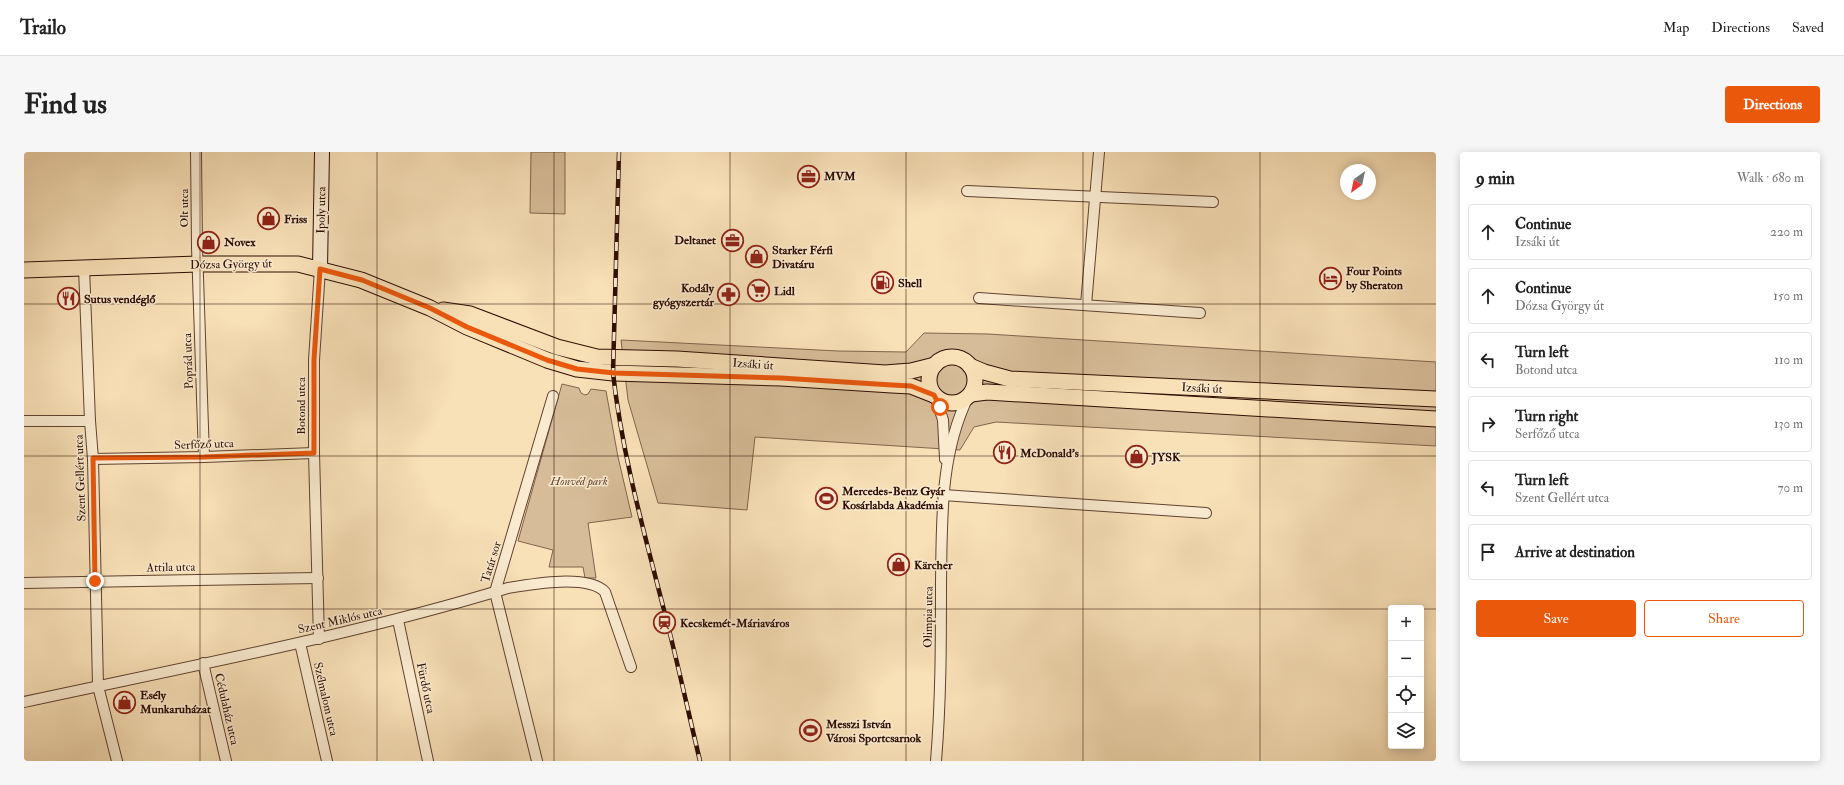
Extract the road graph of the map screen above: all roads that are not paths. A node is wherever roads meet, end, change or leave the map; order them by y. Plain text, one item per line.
1 (196, 152) edge
2 (322, 152) edge
3 (1099, 152) edge
4 (967, 191) dead end
5 (1095, 197) junction
6 (1213, 202) dead end
7 (198, 264) junction
8 (84, 268) junction
9 (320, 269) junction
10 (24, 270) edge
11 (979, 298) dead end
12 (1086, 305) junction
13 (430, 308) junction
14 (1200, 313) dead end
15 (570, 351) joint
16 (564, 365) joint
17 (935, 365) junction
18 (970, 366) junction
19 (553, 396) dead end
20 (935, 396) junction
21 (970, 396) junction
22 (1436, 399) edge
23 (1436, 419) edge
24 (24, 421) edge
25 (90, 421) junction
26 (314, 453) junction
27 (204, 457) junction
28 (93, 458) junction
29 (946, 473) junction
30 (943, 495) junction
31 (1206, 513) dead end
32 (318, 578) junction
33 (95, 581) junction
34 (24, 583) edge
35 (495, 592) junction
36 (398, 620) junction
37 (319, 638) junction
38 (300, 643) junction
39 (203, 663) junction
40 (631, 667) dead end
41 (98, 686) junction
42 (24, 702) edge
43 (117, 761) edge
44 (226, 761) edge
45 (327, 761) edge
46 (428, 761) edge
47 (537, 761) edge
48 (936, 761) edge

1 - 7 street, Olt utca
2 - 9 street, Ipoly utca
3 - 5 street
4 - 5 street
5 - 6 street
5 - 12 street
7 - 8 main road, Dózsa György út
7 - 9 main road, Dózsa György út
7 - 27 street, Poprád utca
8 - 10 main road, Dózsa György út
8 - 25 street, Szent Gellért utca
9 - 13 main road, Dózsa György út
9 - 26 street, Botond utca
11 - 12 street
12 - 14 street
13 - 15 main road, Dózsa György út
13 - 16 main road, Dózsa György út
15 - 17 main road, Izsáki út
16 - 20 main road, Izsáki út
17 - 18 main road
17 - 20 main road
18 - 21 main road
18 - 22 main road, Izsáki út
19 - 35 street, Tatár sor
20 - 21 main road
20 - 29 street, Olimpia utca
21 - 23 main road, Izsáki út
21 - 29 street, Olimpia utca
24 - 25 street
25 - 28 street, Szent Gellért utca
26 - 27 street, Serfőző utca
26 - 32 street, Botond utca
27 - 28 street, Serfőző utca
28 - 33 street, Szent Gellért utca
29 - 30 street, Olimpia utca
30 - 31 street
30 - 48 street, Olimpia utca
32 - 33 street, Attila utca
32 - 37 street, Botond utca
33 - 34 street, Attila utca
33 - 41 street, Szent Gellért utca
35 - 36 street, Szent Miklós utca
35 - 40 street, Szent Miklós utca
35 - 47 street, Tatár sor
36 - 37 street, Szent Miklós utca
36 - 46 street, Fürdő utca
37 - 38 street, Szent Miklós utca
38 - 39 street, Szent Miklós utca
38 - 45 street, Szélmalom utca
39 - 41 street, Szent Miklós utca
39 - 44 street, Cédulaház utca
41 - 42 street, Szent Miklós utca
41 - 43 street, Szent Gellért utca

